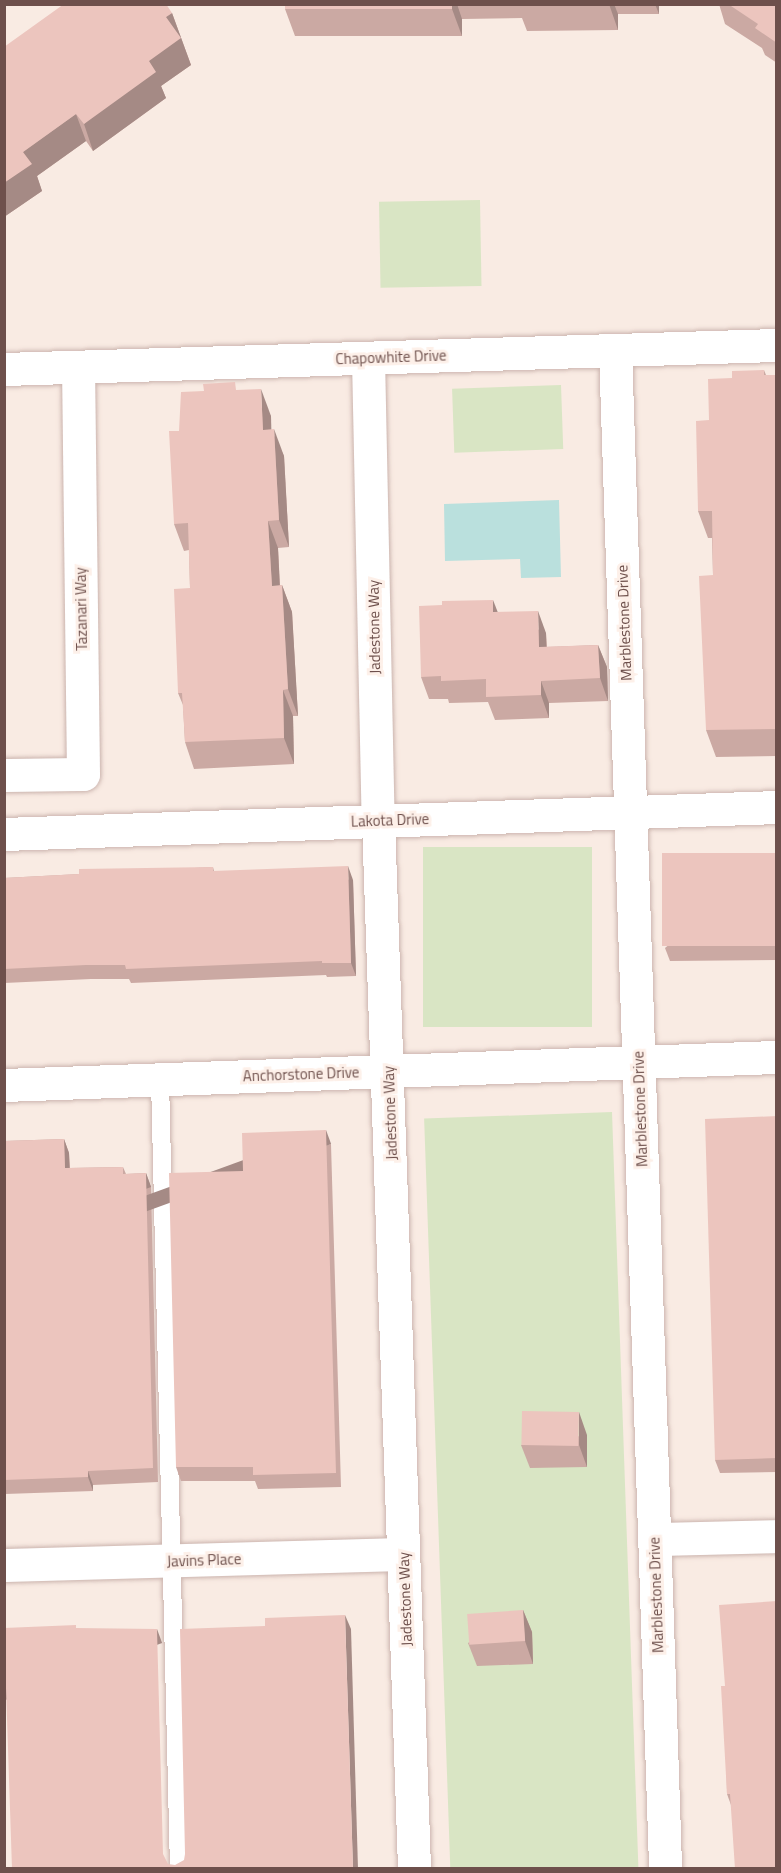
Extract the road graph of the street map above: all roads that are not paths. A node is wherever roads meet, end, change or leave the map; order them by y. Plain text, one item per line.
1 (777, 345) edge
2 (615, 350) junction
3 (368, 358) junction
4 (78, 367) junction
5 (4, 369) edge
6 (4, 775) edge
7 (777, 807) edge
8 (631, 812) junction
9 (378, 821) junction
10 (4, 834) edge
11 (777, 1057) edge
12 (639, 1062) junction
13 (388, 1071) junction
14 (160, 1080) junction
15 (4, 1085) edge
16 (777, 1536) edge
17 (655, 1539) junction
18 (403, 1554) junction
19 (170, 1560) junction
20 (4, 1565) edge
21 (179, 1869) edge
22 (414, 1869) edge
23 (665, 1869) edge

1 - 2 street, Chapowhite Drive
2 - 3 street, Chapowhite Drive
2 - 8 street, Marblestone Drive
3 - 4 street, Chapowhite Drive
3 - 9 street, Jadestone Way
4 - 5 street, Chapowhite Drive
4 - 6 street, Tazanari Way
7 - 8 street, Lakota Drive
8 - 9 street, Lakota Drive
8 - 12 street, Marblestone Drive
9 - 10 street, Lakota Drive
9 - 13 street, Jadestone Way
11 - 12 street, Anchorstone Drive
12 - 13 street, Anchorstone Drive
12 - 17 street, Marblestone Drive
13 - 14 street, Anchorstone Drive
13 - 18 street, Jadestone Way
14 - 15 street, Anchorstone Drive
14 - 19 lane
16 - 17 street
17 - 23 street, Marblestone Drive
18 - 19 street, Javins Place
18 - 22 street, Jadestone Way
19 - 20 street, Javins Place
19 - 21 lane

